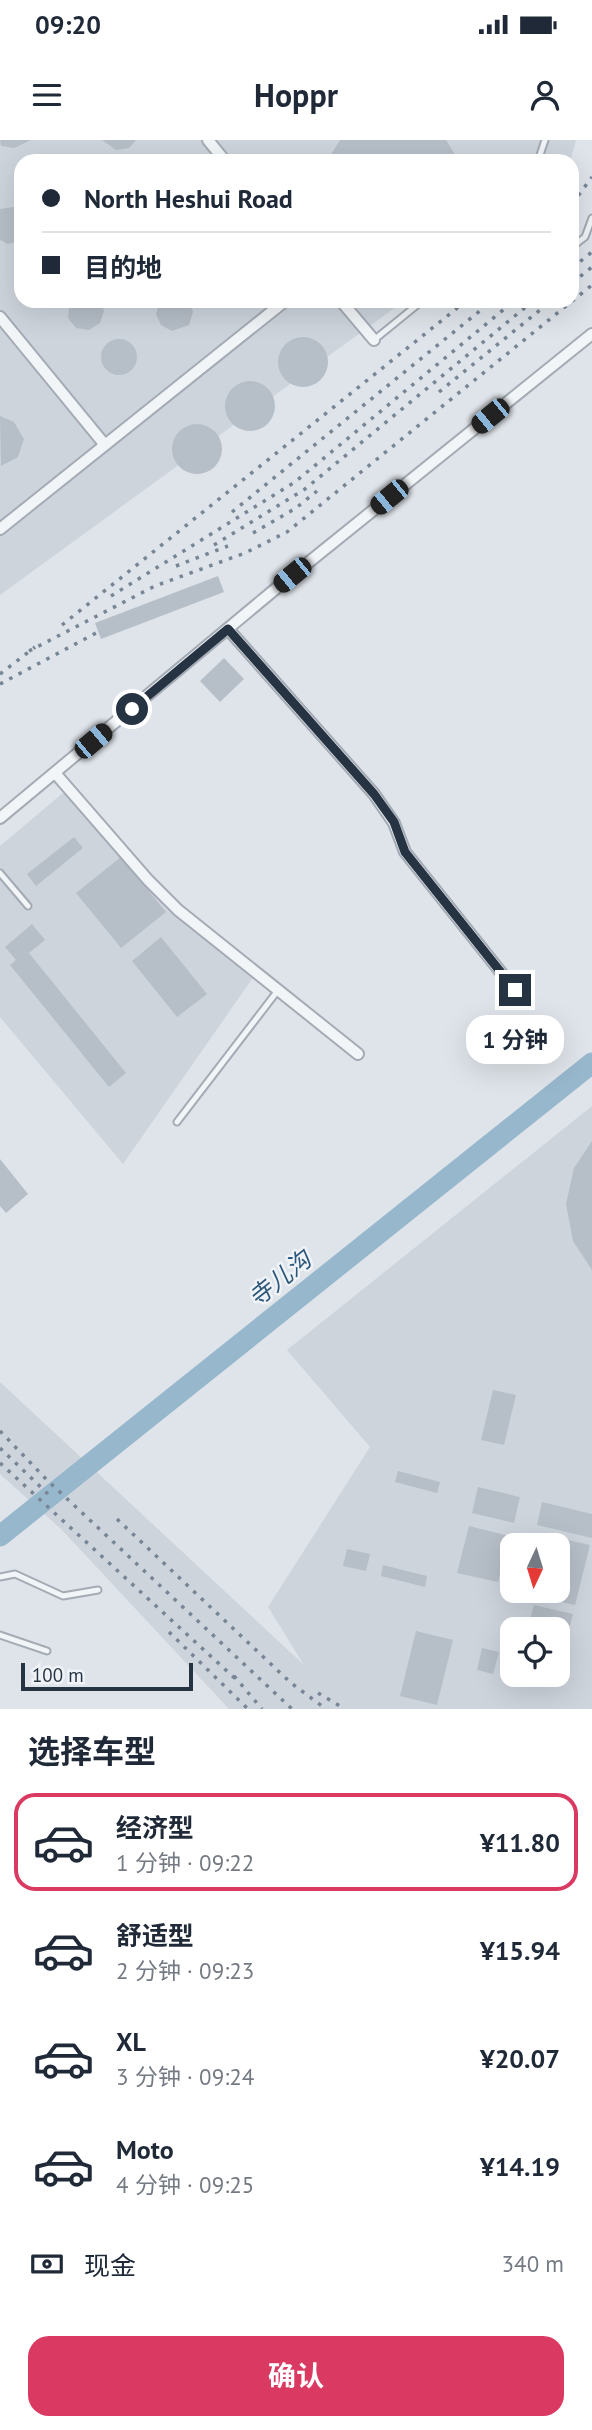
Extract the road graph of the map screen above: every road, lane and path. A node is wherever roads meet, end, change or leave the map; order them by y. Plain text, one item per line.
1 (208, 140) edge
2 (219, 154) edge
3 (592, 218) edge
4 (579, 242) edge
5 (276, 308) edge
6 (347, 308) edge
7 (413, 308) edge
8 (0, 317) edge
9 (592, 334) edge
10 (374, 340) joint
11 (105, 445) junction
12 (0, 529) edge
13 (228, 629) junction
14 (55, 773) junction
15 (0, 818) edge
16 (0, 873) edge
17 (28, 906) dead end
18 (279, 989) junction
19 (515, 990) dead end
20 (358, 1054) dead end
21 (177, 1122) dead end
22 (0, 1577) edge
23 (98, 1590) dead end
24 (0, 1635) edge
25 (47, 1651) dead end

1 - 2 street
3 - 4 lane
5 - 11 street
6 - 10 street
7 - 10 lane
8 - 11 street
9 - 13 street
11 - 12 street
13 - 14 street
13 - 19 street
14 - 15 street
14 - 18 street
16 - 17 lane
18 - 20 street
18 - 21 lane
22 - 23 lane
24 - 25 lane

